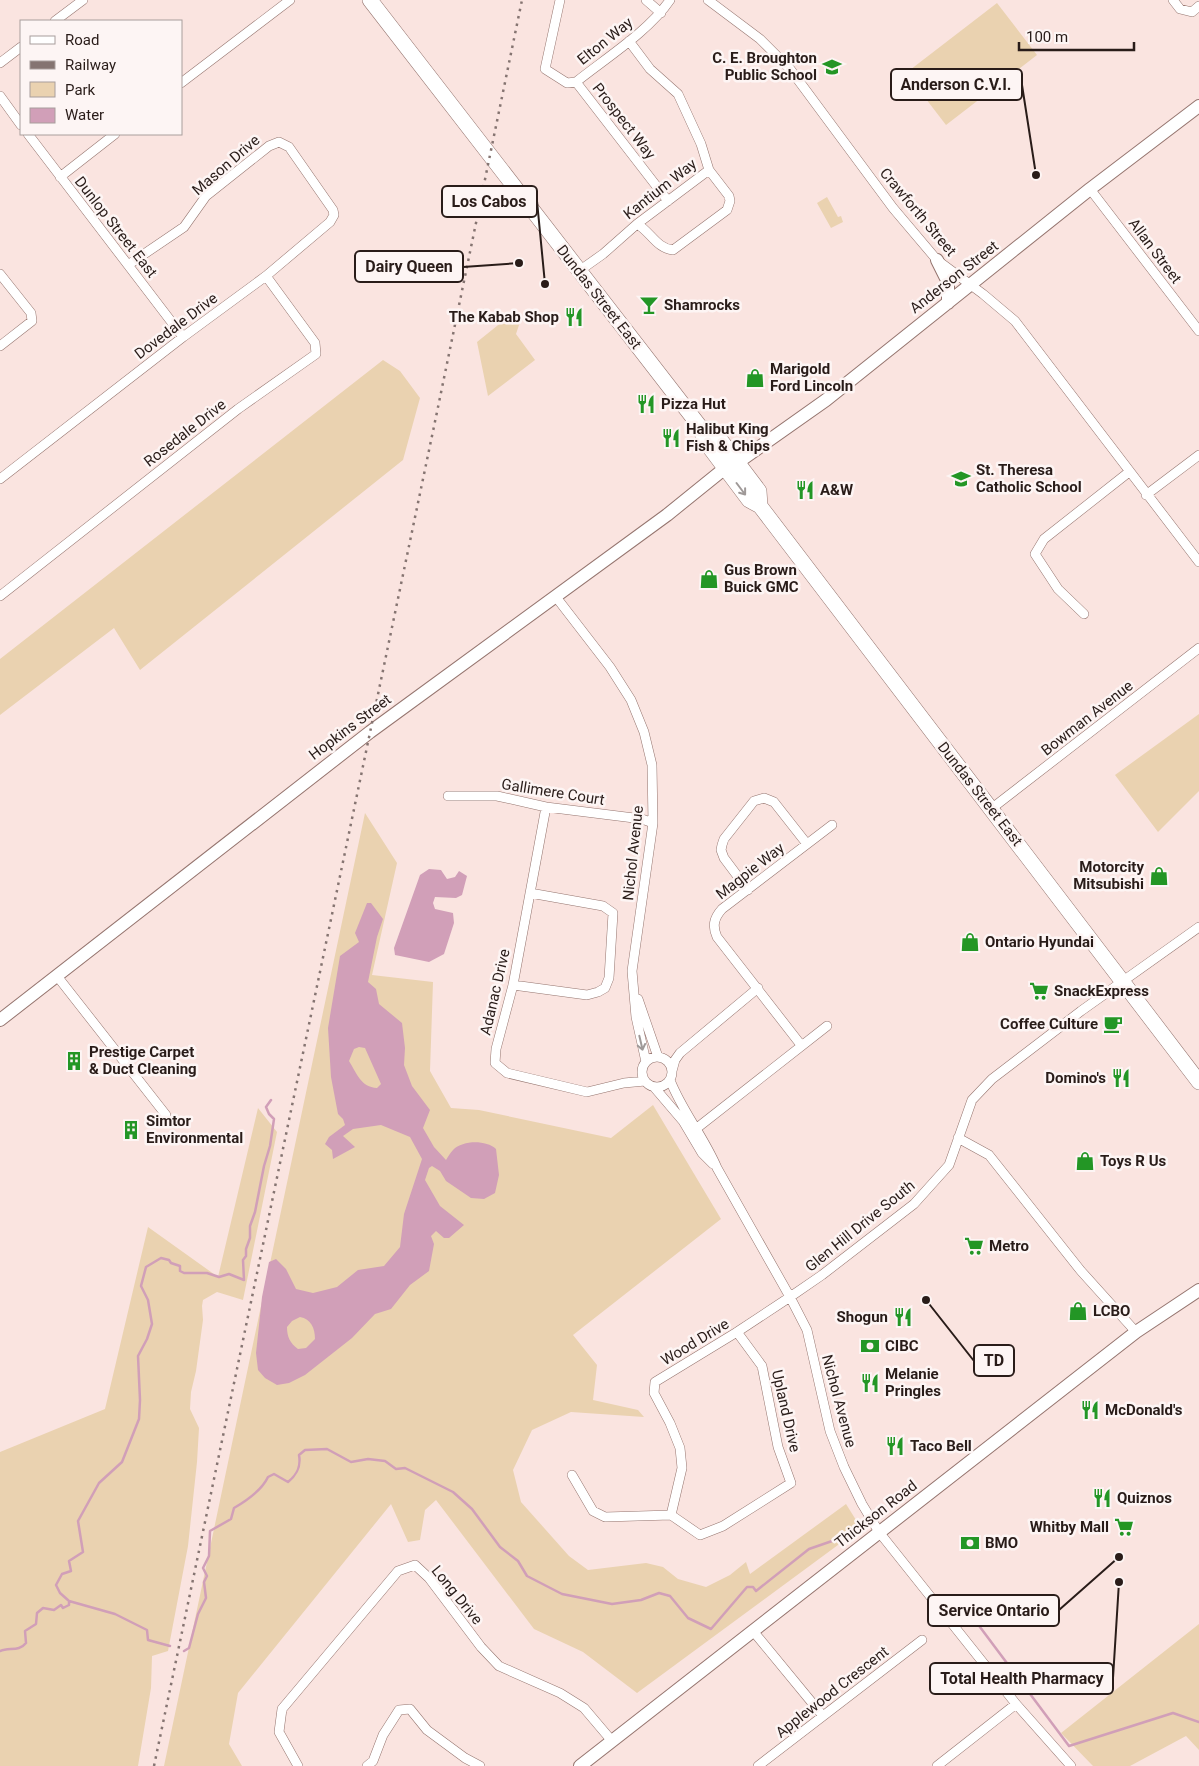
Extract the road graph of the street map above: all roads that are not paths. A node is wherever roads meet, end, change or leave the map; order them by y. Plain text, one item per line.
1 (83, 0) edge
2 (290, 0) edge
3 (370, 0) edge
4 (560, 0) edge
5 (646, 0) edge
6 (670, 0) edge
7 (710, 0) edge
8 (1173, 0) edge
9 (1199, 6) edge
10 (662, 13) junction
11 (56, 20) edge
12 (628, 41) junction
13 (20, 48) edge
14 (0, 63) edge
15 (182, 82) edge
16 (576, 82) junction
17 (0, 96) edge
18 (1199, 106) edge
19 (20, 124) edge
20 (29, 135) edge
21 (114, 135) edge
22 (709, 170) junction
23 (60, 176) junction
24 (314, 182) joint
25 (1090, 189) junction
26 (668, 201) junction
27 (637, 224) junction
28 (937, 260) junction
29 (128, 265) junction
30 (580, 271) junction
31 (0, 274) edge
32 (266, 276) junction
33 (971, 286) junction
34 (948, 303) junction
35 (1199, 331) edge
36 (183, 337) junction
37 (0, 346) edge
38 (1199, 456) edge
39 (731, 466) junction
40 (1129, 472) junction
41 (0, 479) edge
42 (1146, 494) junction
43 (1199, 562) edge
44 (0, 596) edge
45 (556, 596) junction
46 (1084, 614) dead end
47 (1199, 648) edge
48 (448, 796) dead end
49 (546, 807) junction
50 (992, 810) junction
51 (653, 824) junction
52 (832, 825) dead end
53 (807, 844) junction
54 (748, 890) junction
55 (530, 893) junction
56 (1199, 927) edge
57 (57, 976) junction
58 (1122, 981) junction
59 (513, 985) junction
60 (758, 988) junction
61 (635, 989) junction
62 (0, 1020) edge
63 (828, 1026) dead end
64 (801, 1045) junction
65 (680, 1054) junction
66 (660, 1058) junction
67 (646, 1062) junction
68 (672, 1070) junction
69 (644, 1076) junction
70 (670, 1080) junction
71 (1199, 1082) edge
72 (654, 1087) junction
73 (166, 1115) dead end
74 (697, 1128) junction
75 (958, 1138) junction
76 (716, 1168) junction
77 (1197, 1289) edge
78 (790, 1298) junction
79 (737, 1332) junction
80 (1136, 1332) junction
81 (572, 1475) dead end
82 (671, 1515) junction
83 (879, 1532) junction
84 (753, 1630) junction
85 (922, 1640) dead end
86 (1016, 1704) junction
87 (823, 1716) junction
88 (612, 1741) junction
89 (298, 1766) edge
90 (367, 1766) edge
91 (480, 1766) edge
92 (580, 1766) edge
93 (758, 1766) edge
94 (937, 1766) edge
95 (1071, 1766) edge

1 - 11 street
2 - 15 street
3 - 30 main road, Dundas Street East
4 - 16 street
5 - 10 street
6 - 10 street, Elton Way
7 - 28 street, Crawforth Street
8 - 9 street
10 - 12 street, Elton Way
12 - 16 street, Elton Way
12 - 22 street, Kantium Way
13 - 14 street
16 - 26 street, Prospect Way
17 - 19 street
18 - 25 main road, Anderson Street
20 - 23 street, Dunlop Street East
21 - 23 street
22 - 26 street, Kantium Way
22 - 27 street
23 - 29 street, Dunlop Street East
24 - 29 street, Mason Drive
24 - 32 street, Dovedale Drive
25 - 33 main road, Anderson Street
25 - 35 street, Allan Street
26 - 27 street, Kantium Way
27 - 30 street, Kantium Way
28 - 33 street, Crawforth Street
28 - 34 main road
29 - 36 street, Dunlop Street East
30 - 39 main road, Dundas Street East
31 - 37 street
32 - 36 street, Dovedale Drive
32 - 44 street, Rosedale Drive
33 - 34 main road, Anderson Street
33 - 40 street, Crawforth Street
34 - 39 main road, Anderson Street
36 - 41 street, Dovedale Drive
38 - 42 street
39 - 45 main road, Hopkins Street
39 - 50 main road, Dundas Street East
40 - 42 street, Crawforth Street
40 - 46 street
42 - 43 street, Crawforth Street
45 - 51 street, Nichol Avenue
45 - 57 main road, Hopkins Street
47 - 50 street, Bowman Avenue
48 - 49 street, Gallimere Court
49 - 51 street, Gallimere Court
49 - 55 street, Adanac Drive
50 - 58 main road, Dundas Street East
51 - 61 street, Nichol Avenue
52 - 53 street, Magpie Way
53 - 54 street, Magpie Way
53 - 54 street
54 - 60 street, Magpie Way
55 - 59 street, Adanac Drive
55 - 59 street
56 - 58 street, Glen Hill Drive South
57 - 62 main road, Hopkins Street
57 - 73 street
58 - 71 main road, Dundas Street East
58 - 75 street, Glen Hill Drive South
59 - 69 street, Adanac Drive
60 - 64 street, Magpie Way
60 - 65 street
61 - 66 street, Nichol Avenue
61 -> 67 street, Nichol Avenue
63 - 64 street
64 - 74 street
65 - 66 street
65 - 68 street
66 - 67 street
66 - 68 street
67 - 69 street
68 - 70 street
69 - 72 street
70 - 72 street
70 - 74 street, Nichol Avenue
72 - 76 street, Nichol Avenue
74 - 76 street, Nichol Avenue
75 - 78 street, Glen Hill Drive South
75 - 80 street
76 - 78 street, Nichol Avenue
77 - 80 main road, Thickson Road
78 - 79 street, Wood Drive
78 - 83 street, Nichol Avenue
79 - 82 street, Wood Drive
79 - 82 street, Upland Drive
80 - 83 main road, Thickson Road
81 - 82 street
83 - 84 main road, Thickson Road
83 - 86 street, Nichol Avenue
84 - 87 street
84 - 88 main road, Thickson Road
85 - 87 street, Applewood Crescent
86 - 94 street
86 - 95 street, Nichol Avenue
87 - 93 street, Applewood Crescent
88 - 89 street, Long Drive
88 - 92 main road, Thickson Road
90 - 91 street

